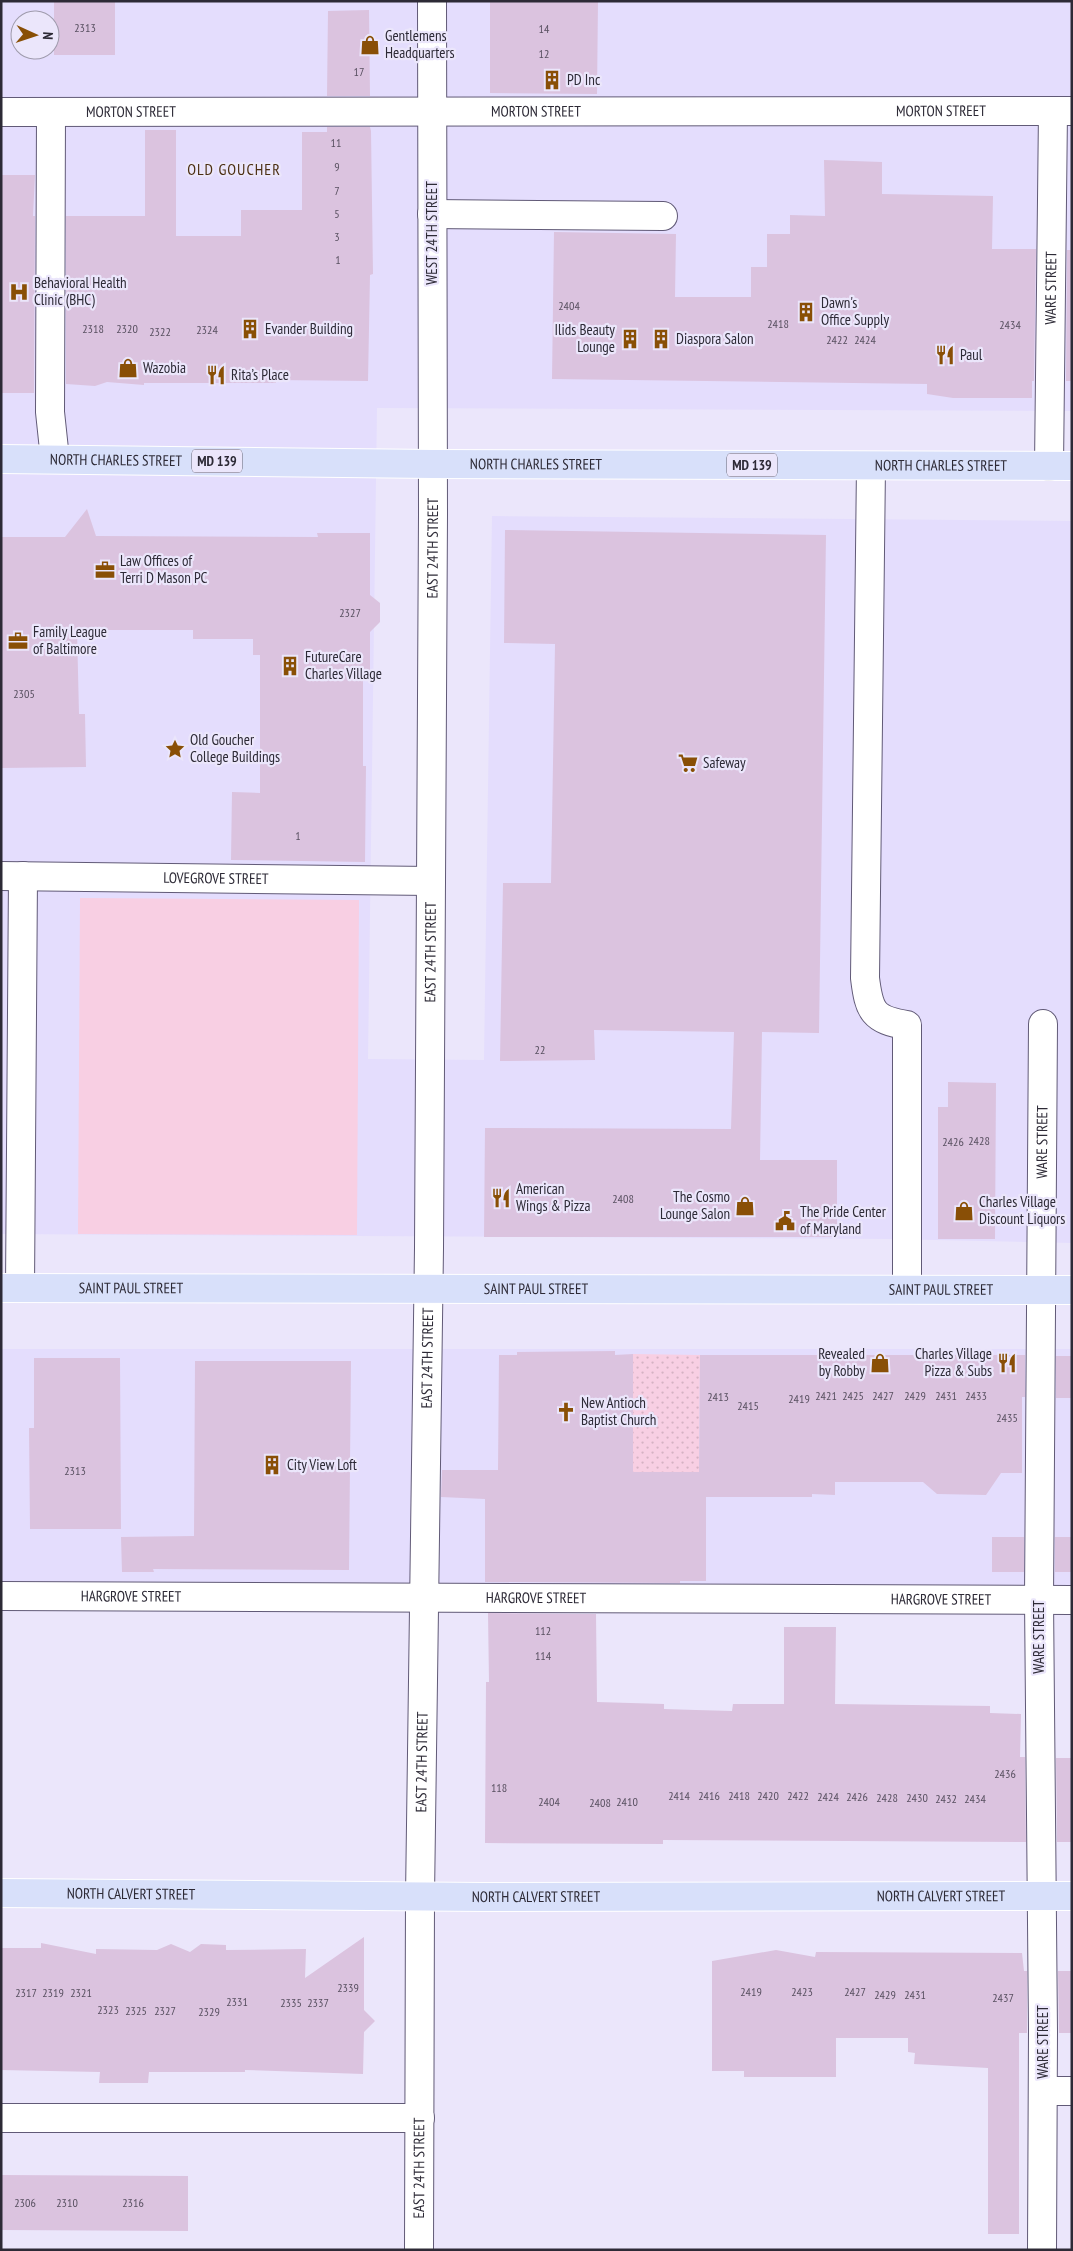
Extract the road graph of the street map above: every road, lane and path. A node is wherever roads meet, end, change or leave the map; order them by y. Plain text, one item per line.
1 (432, 1) edge
2 (432, 111) junction
3 (1062, 111) edge
4 (1, 112) edge
5 (51, 113) junction
6 (432, 214) junction
7 (663, 216) dead end
8 (1, 459) edge
9 (55, 459) junction
10 (433, 464) junction
11 (871, 466) junction
12 (1061, 466) edge
13 (12, 876) edge
14 (431, 881) junction
15 (1043, 1024) dead end
16 (11, 1062) edge
17 (11, 1170) edge
18 (11, 1288) edge
19 (428, 1288) junction
20 (907, 1289) junction
21 (1042, 1290) junction
22 (1072, 1290) edge
23 (1, 1596) edge
24 (425, 1597) junction
25 (1039, 1599) junction
26 (1072, 1600) edge
27 (1, 1892) edge
28 (1040, 1896) junction
29 (1072, 1896) edge
30 (420, 1897) junction
31 (1043, 2091) junction
32 (1072, 2091) edge
33 (1, 2118) edge
34 (420, 2118) junction
35 (419, 2250) edge
36 (1042, 2250) edge

1 - 2 street, WEST 24TH STREET
2 - 3 street, MORTON STREET
2 - 5 street, MORTON STREET
2 - 6 street, WEST 24TH STREET
3 - 12 street, WARE STREET
4 - 5 street, MORTON STREET
5 - 9 street
6 - 7 street
6 - 10 street, WEST 24TH STREET
8 - 9 main road, NORTH CHARLES STREET / MD 139
9 - 10 main road, NORTH CHARLES STREET / MD 139
10 - 11 main road, NORTH CHARLES STREET / MD 139
10 - 14 street, EAST 24TH STREET
11 - 12 main road, NORTH CHARLES STREET / MD 139
11 - 20 street
13 - 14 street, LOVEGROVE STREET
13 - 16 street
14 - 19 street, EAST 24TH STREET
15 - 21 street, WARE STREET
16 - 17 street
17 - 18 street
18 - 19 main road, SAINT PAUL STREET
19 - 20 main road, SAINT PAUL STREET
19 - 24 street, EAST 24TH STREET
20 - 21 main road, SAINT PAUL STREET
21 - 22 main road, SAINT PAUL STREET
21 - 25 street, WARE STREET
23 - 24 street, HARGROVE STREET
24 - 25 street, HARGROVE STREET
24 - 30 street, EAST 24TH STREET
25 - 26 street, HARGROVE STREET
25 - 28 street, WARE STREET
27 - 30 main road, NORTH CALVERT STREET
28 - 29 main road, NORTH CALVERT STREET
28 - 30 main road, NORTH CALVERT STREET
28 - 31 street, WARE STREET
30 - 34 street, EAST 24TH STREET
31 - 32 street
31 - 36 street, WARE STREET
33 - 34 street
34 - 35 street, EAST 24TH STREET

